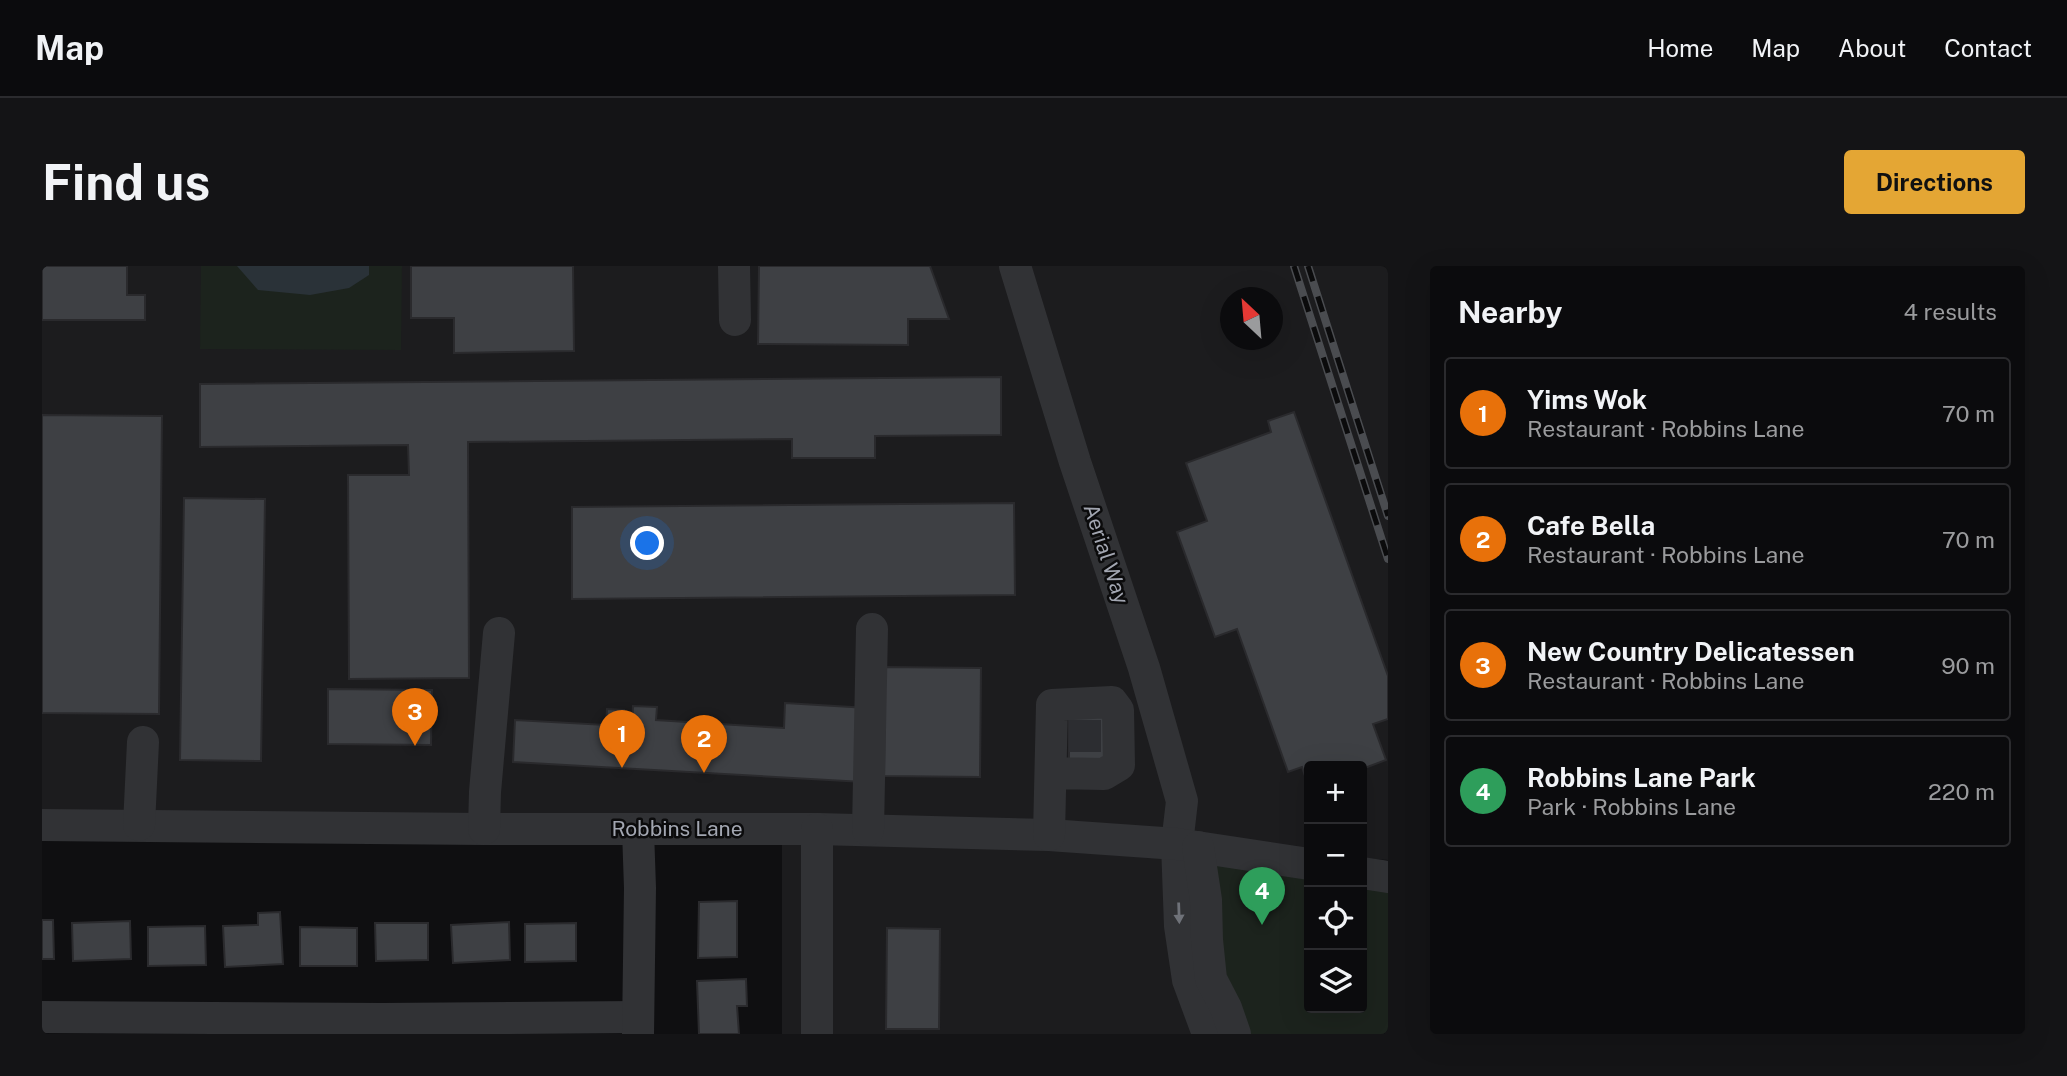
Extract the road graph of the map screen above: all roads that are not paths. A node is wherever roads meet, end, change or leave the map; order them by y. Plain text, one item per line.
1 (734, 266) edge
2 (1015, 266) edge
3 (735, 320) dead end
4 (872, 629) dead end
5 (499, 633) dead end
6 (1153, 700) junction
7 (1116, 727) junction
8 (143, 742) dead end
9 (1051, 773) junction
10 (42, 825) edge
11 (139, 825) junction
12 (484, 829) junction
13 (817, 829) junction
14 (638, 830) junction
15 (868, 830) junction
16 (1049, 835) junction
17 (1188, 846) junction
18 (1304, 863) edge
19 (1367, 874) edge
20 (1388, 877) edge
21 (42, 1017) edge
22 (126, 1026) edge
23 (637, 1026) edge
24 (381, 1027) edge
25 (817, 1034) edge
26 (1208, 1034) edge
27 (1235, 1034) edge

1 - 3 street
2 - 6 street, Aerial Way
4 - 15 street
5 - 12 street
6 - 7 street
6 - 17 street, Aerial Way
7 - 9 street
7 - 9 street
8 - 11 street
9 - 16 street
10 - 11 street, Robbins Lane
11 - 12 street, Robbins Lane
12 - 14 street, Robbins Lane
13 - 14 street, Robbins Lane
13 - 15 street, Robbins Lane
13 - 25 street
14 - 23 street
15 - 16 street, Robbins Lane
16 - 17 street, Robbins Lane
17 - 18 street, Robbins Lane
17 -> 26 street
17 - 27 street
19 - 20 street
21 - 22 street
22 - 24 street
23 - 24 street

